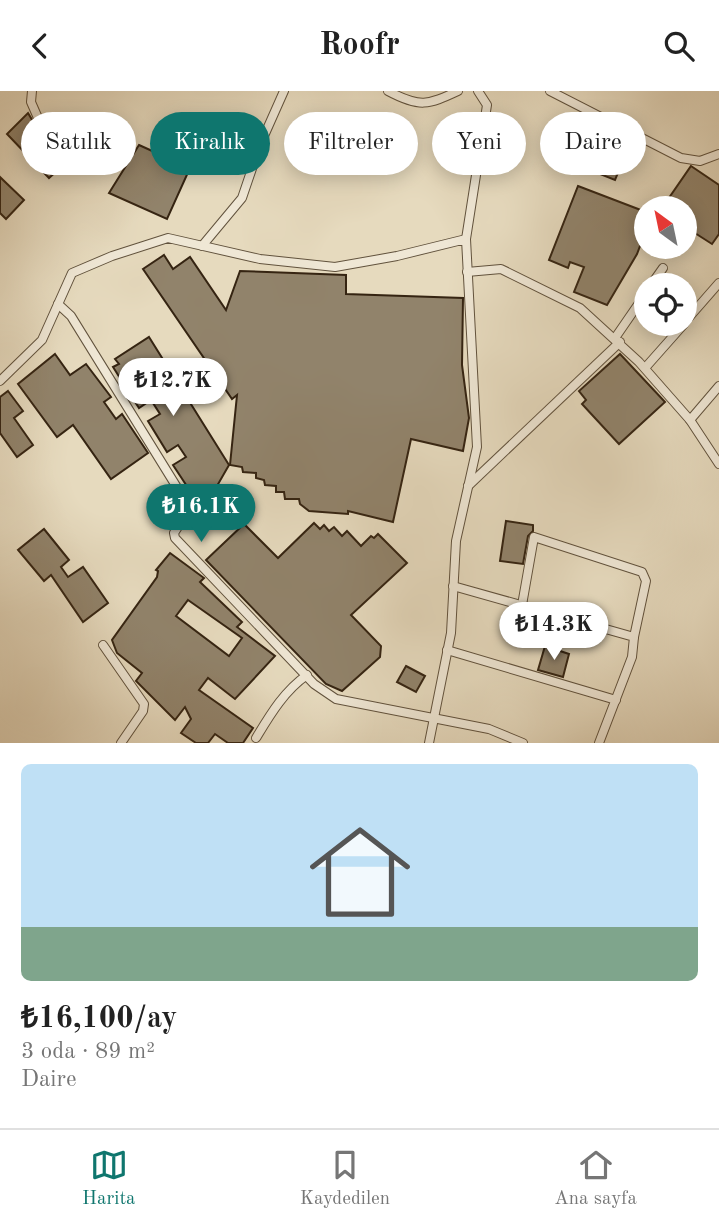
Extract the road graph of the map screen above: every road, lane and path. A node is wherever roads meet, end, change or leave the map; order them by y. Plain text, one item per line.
1 (32, 91) edge
2 (284, 91) edge
3 (388, 91) edge
4 (458, 91) edge
5 (478, 91) edge
6 (550, 91) edge
7 (35, 112) edge
8 (719, 154) edge
9 (466, 239) junction
10 (202, 246) junction
11 (663, 268) dead end
12 (467, 272) junction
13 (659, 273) edge
14 (719, 283) edge
15 (58, 304) junction
16 (697, 308) edge
17 (634, 312) edge
18 (673, 336) edge
19 (617, 340) junction
20 (645, 368) junction
21 (0, 381) edge
22 (719, 386) edge
23 (690, 420) junction
24 (719, 464) edge
25 (468, 486) junction
26 (453, 586) junction
27 (523, 605) junction
28 (634, 637) junction
29 (103, 645) dead end
30 (447, 650) junction
31 (307, 675) junction
32 (615, 700) junction
33 (433, 719) junction
34 (256, 738) dead end
35 (121, 743) edge
36 (429, 743) edge
37 (523, 743) edge
38 (599, 743) edge

1 - 7 street
2 - 10 street
3 - 4 street
5 - 9 street
6 - 8 street
9 - 10 street
9 - 12 street
10 - 15 street
11 - 13 street
12 - 19 street
12 - 25 street
14 - 16 street
15 - 21 street
15 - 31 street
17 - 19 street
18 - 20 street
19 - 20 street
19 - 25 street
20 - 23 street
22 - 23 street
23 - 24 street
25 - 26 street
26 - 27 street
26 - 30 street
27 - 28 street
27 - 28 street
28 - 32 street
29 - 35 street
30 - 32 street
30 - 33 street
31 - 33 street
31 - 34 street
32 - 38 street
33 - 36 street
33 - 37 street

